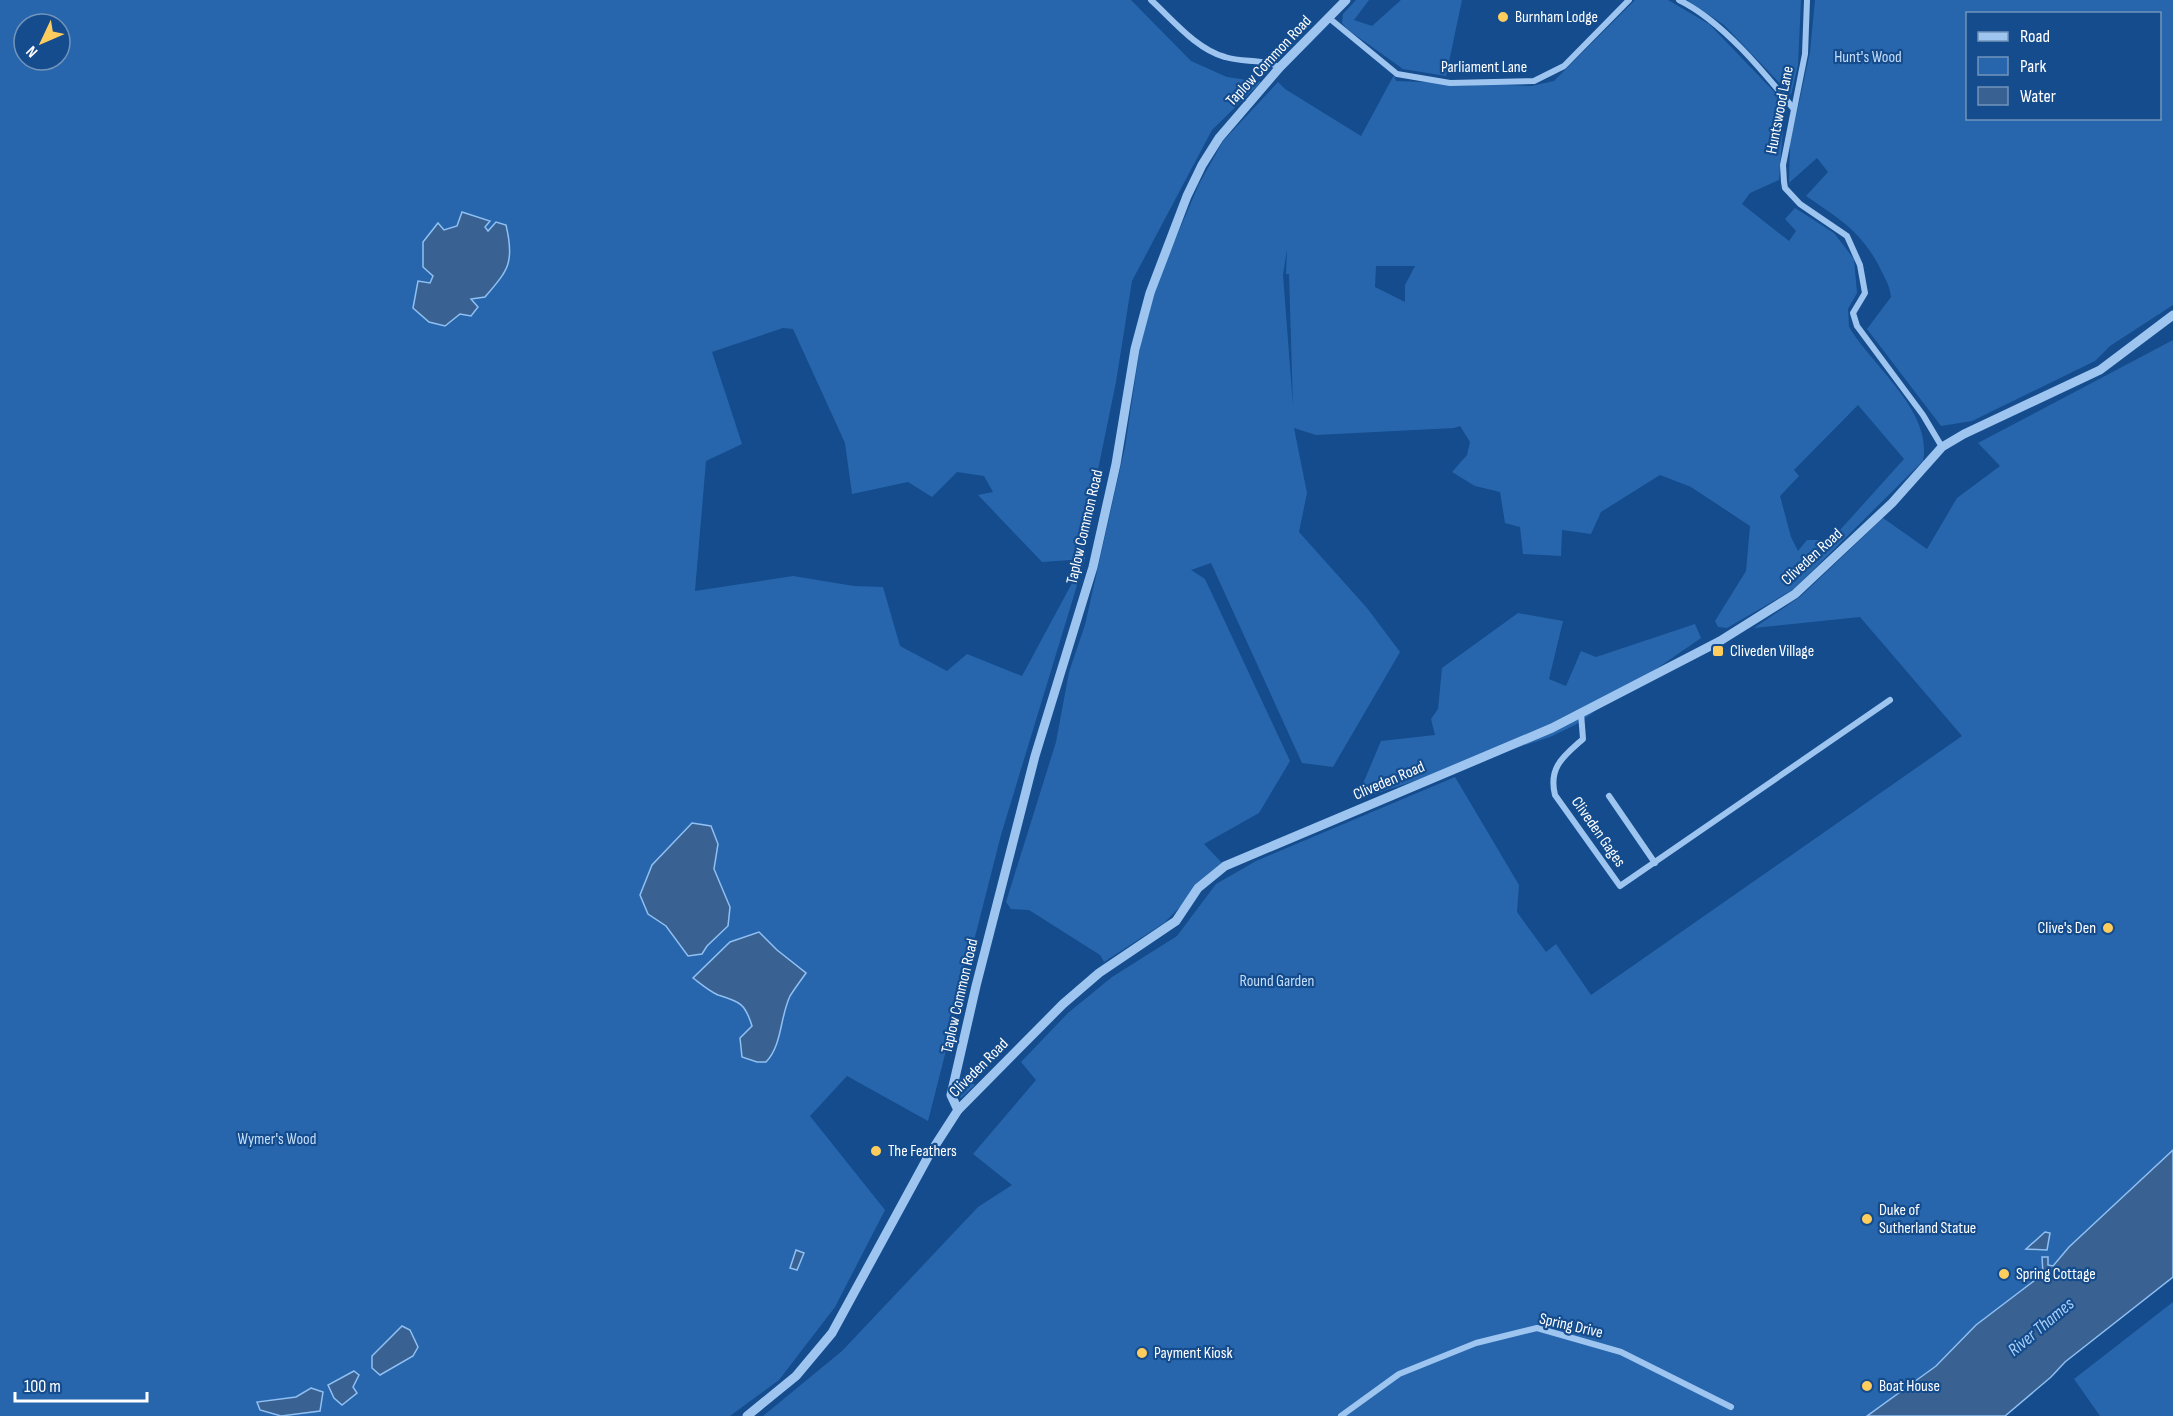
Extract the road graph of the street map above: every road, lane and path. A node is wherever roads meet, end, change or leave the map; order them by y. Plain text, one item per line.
1 (1151, 0) edge
2 (1346, 0) edge
3 (1629, 0) edge
4 (1679, 0) edge
5 (1808, 0) edge
6 (1329, 18) junction
7 (1280, 67) junction
8 (1793, 108) junction
9 (2173, 315) edge
10 (1942, 447) junction
11 (1890, 700) dead end
12 (1581, 713) junction
13 (1609, 796) dead end
14 (1655, 863) junction
15 (958, 1110) junction
16 (1731, 1407) dead end
17 (747, 1416) edge
18 (1341, 1416) edge

1 - 7 street
2 - 6 street, Taplow Common Road
3 - 6 street, Parliament Lane
4 - 8 street
5 - 8 street, Huntswood Lane
6 - 7 street, Taplow Common Road
7 - 15 street, Taplow Common Road
8 - 10 street, Huntswood Lane
9 - 10 street, Cliveden Road
10 - 12 street, Cliveden Road
11 - 14 street, Cliveden Gages
12 - 14 street, Cliveden Gages
12 - 15 street, Cliveden Road
13 - 14 street
15 - 17 street, Cliveden Road
16 - 18 street, Spring Drive

